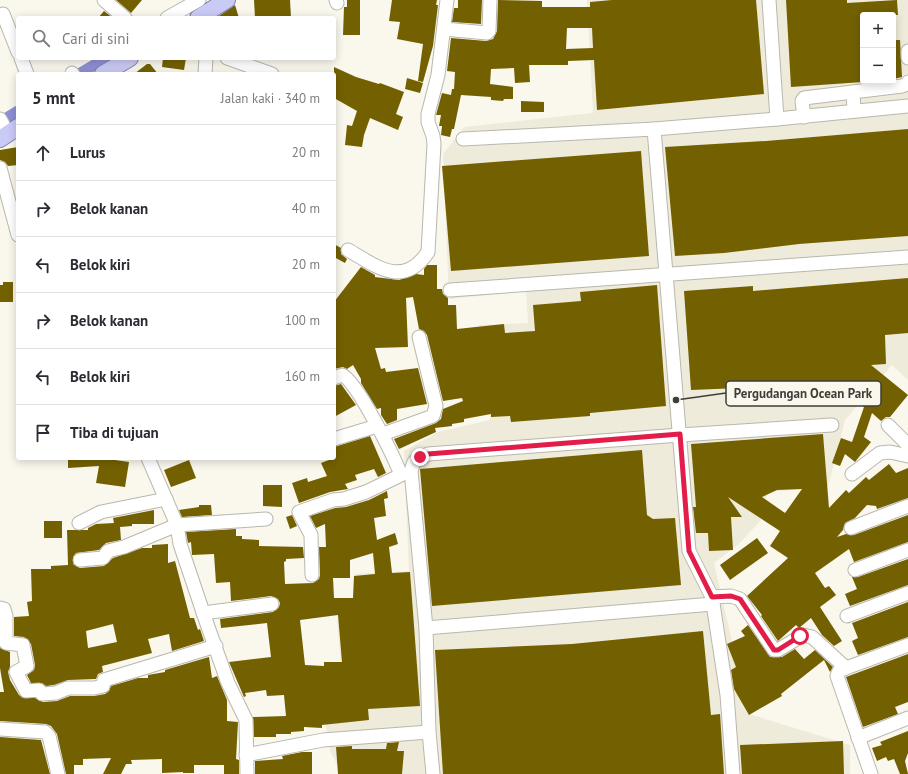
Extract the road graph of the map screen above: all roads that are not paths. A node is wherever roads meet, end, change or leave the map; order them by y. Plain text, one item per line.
1 (104, 0) edge
2 (199, 0) edge
3 (227, 0) edge
4 (447, 0) edge
5 (490, 0) edge
6 (769, 0) edge
7 (3, 14) dead end
8 (123, 16) edge
9 (171, 16) edge
10 (201, 16) edge
11 (444, 29) junction
12 (16, 47) edge
13 (908, 51) edge
14 (908, 58) edge
15 (22, 60) edge
16 (127, 60) edge
17 (206, 60) edge
18 (233, 60) edge
19 (26, 72) edge
20 (106, 72) edge
21 (205, 72) edge
22 (266, 72) edge
23 (908, 82) edge
24 (853, 92) junction
25 (908, 106) edge
26 (854, 111) junction
27 (804, 117) junction
28 (777, 119) junction
29 (654, 129) junction
30 (463, 139) dead end
31 (0, 168) edge
32 (16, 228) edge
33 (348, 250) dead end
34 (908, 256) edge
35 (666, 274) junction
36 (450, 290) dead end
37 (419, 337) dead end
38 (336, 377) edge
39 (832, 425) dead end
40 (888, 425) dead end
41 (380, 430) junction
42 (680, 434) junction
43 (336, 439) edge
44 (908, 445) edge
45 (908, 456) edge
46 (149, 460) edge
47 (852, 474) dead end
48 (166, 499) junction
49 (908, 506) edge
50 (266, 519) dead end
51 (79, 523) dead end
52 (177, 524) junction
53 (851, 528) dead end
54 (908, 550) edge
55 (80, 560) dead end
56 (855, 570) dead end
57 (312, 575) dead end
58 (908, 593) edge
59 (712, 600) junction
60 (272, 604) dead end
61 (0, 608) edge
62 (203, 613) junction
63 (847, 616) dead end
64 (426, 628) junction
65 (908, 645) edge
66 (216, 646) junction
67 (843, 670) junction
68 (908, 718) edge
69 (0, 729) edge
70 (429, 732) junction
71 (858, 738) junction
72 (246, 755) junction
73 (58, 774) edge
74 (246, 774) edge
75 (433, 774) edge
76 (733, 774) edge
77 (871, 774) edge

1 - 8 street
2 - 9 street
3 - 10 main road
4 - 11 street
5 - 11 street
6 - 28 street
7 - 12 street
11 - 33 street
13 - 14 street
15 - 19 street
16 - 20 main road
17 - 21 street
18 - 22 street
23 - 24 street
24 - 26 street
24 - 27 street
25 - 26 street
26 - 27 street
27 - 28 street
28 - 29 street
29 - 30 street
29 - 35 street
31 - 32 street
34 - 35 street
35 - 36 street
35 - 42 street
37 - 41 street
38 - 41 street
39 - 42 street
40 - 44 street
41 - 43 street
41 - 57 street
42 - 59 street
42 - 64 street
45 - 47 street
46 - 48 street
48 - 51 street
48 - 52 street
49 - 53 street
50 - 52 street
52 - 55 street
52 - 62 street
54 - 56 street
58 - 63 street
59 - 64 street
59 - 67 street
59 - 76 street
60 - 62 street
61 - 66 street
62 - 66 street
64 - 70 street
65 - 67 street
66 - 72 street
67 - 71 street
68 - 71 street
69 - 73 street
70 - 72 street
70 - 75 street
71 - 77 street
72 - 74 street

